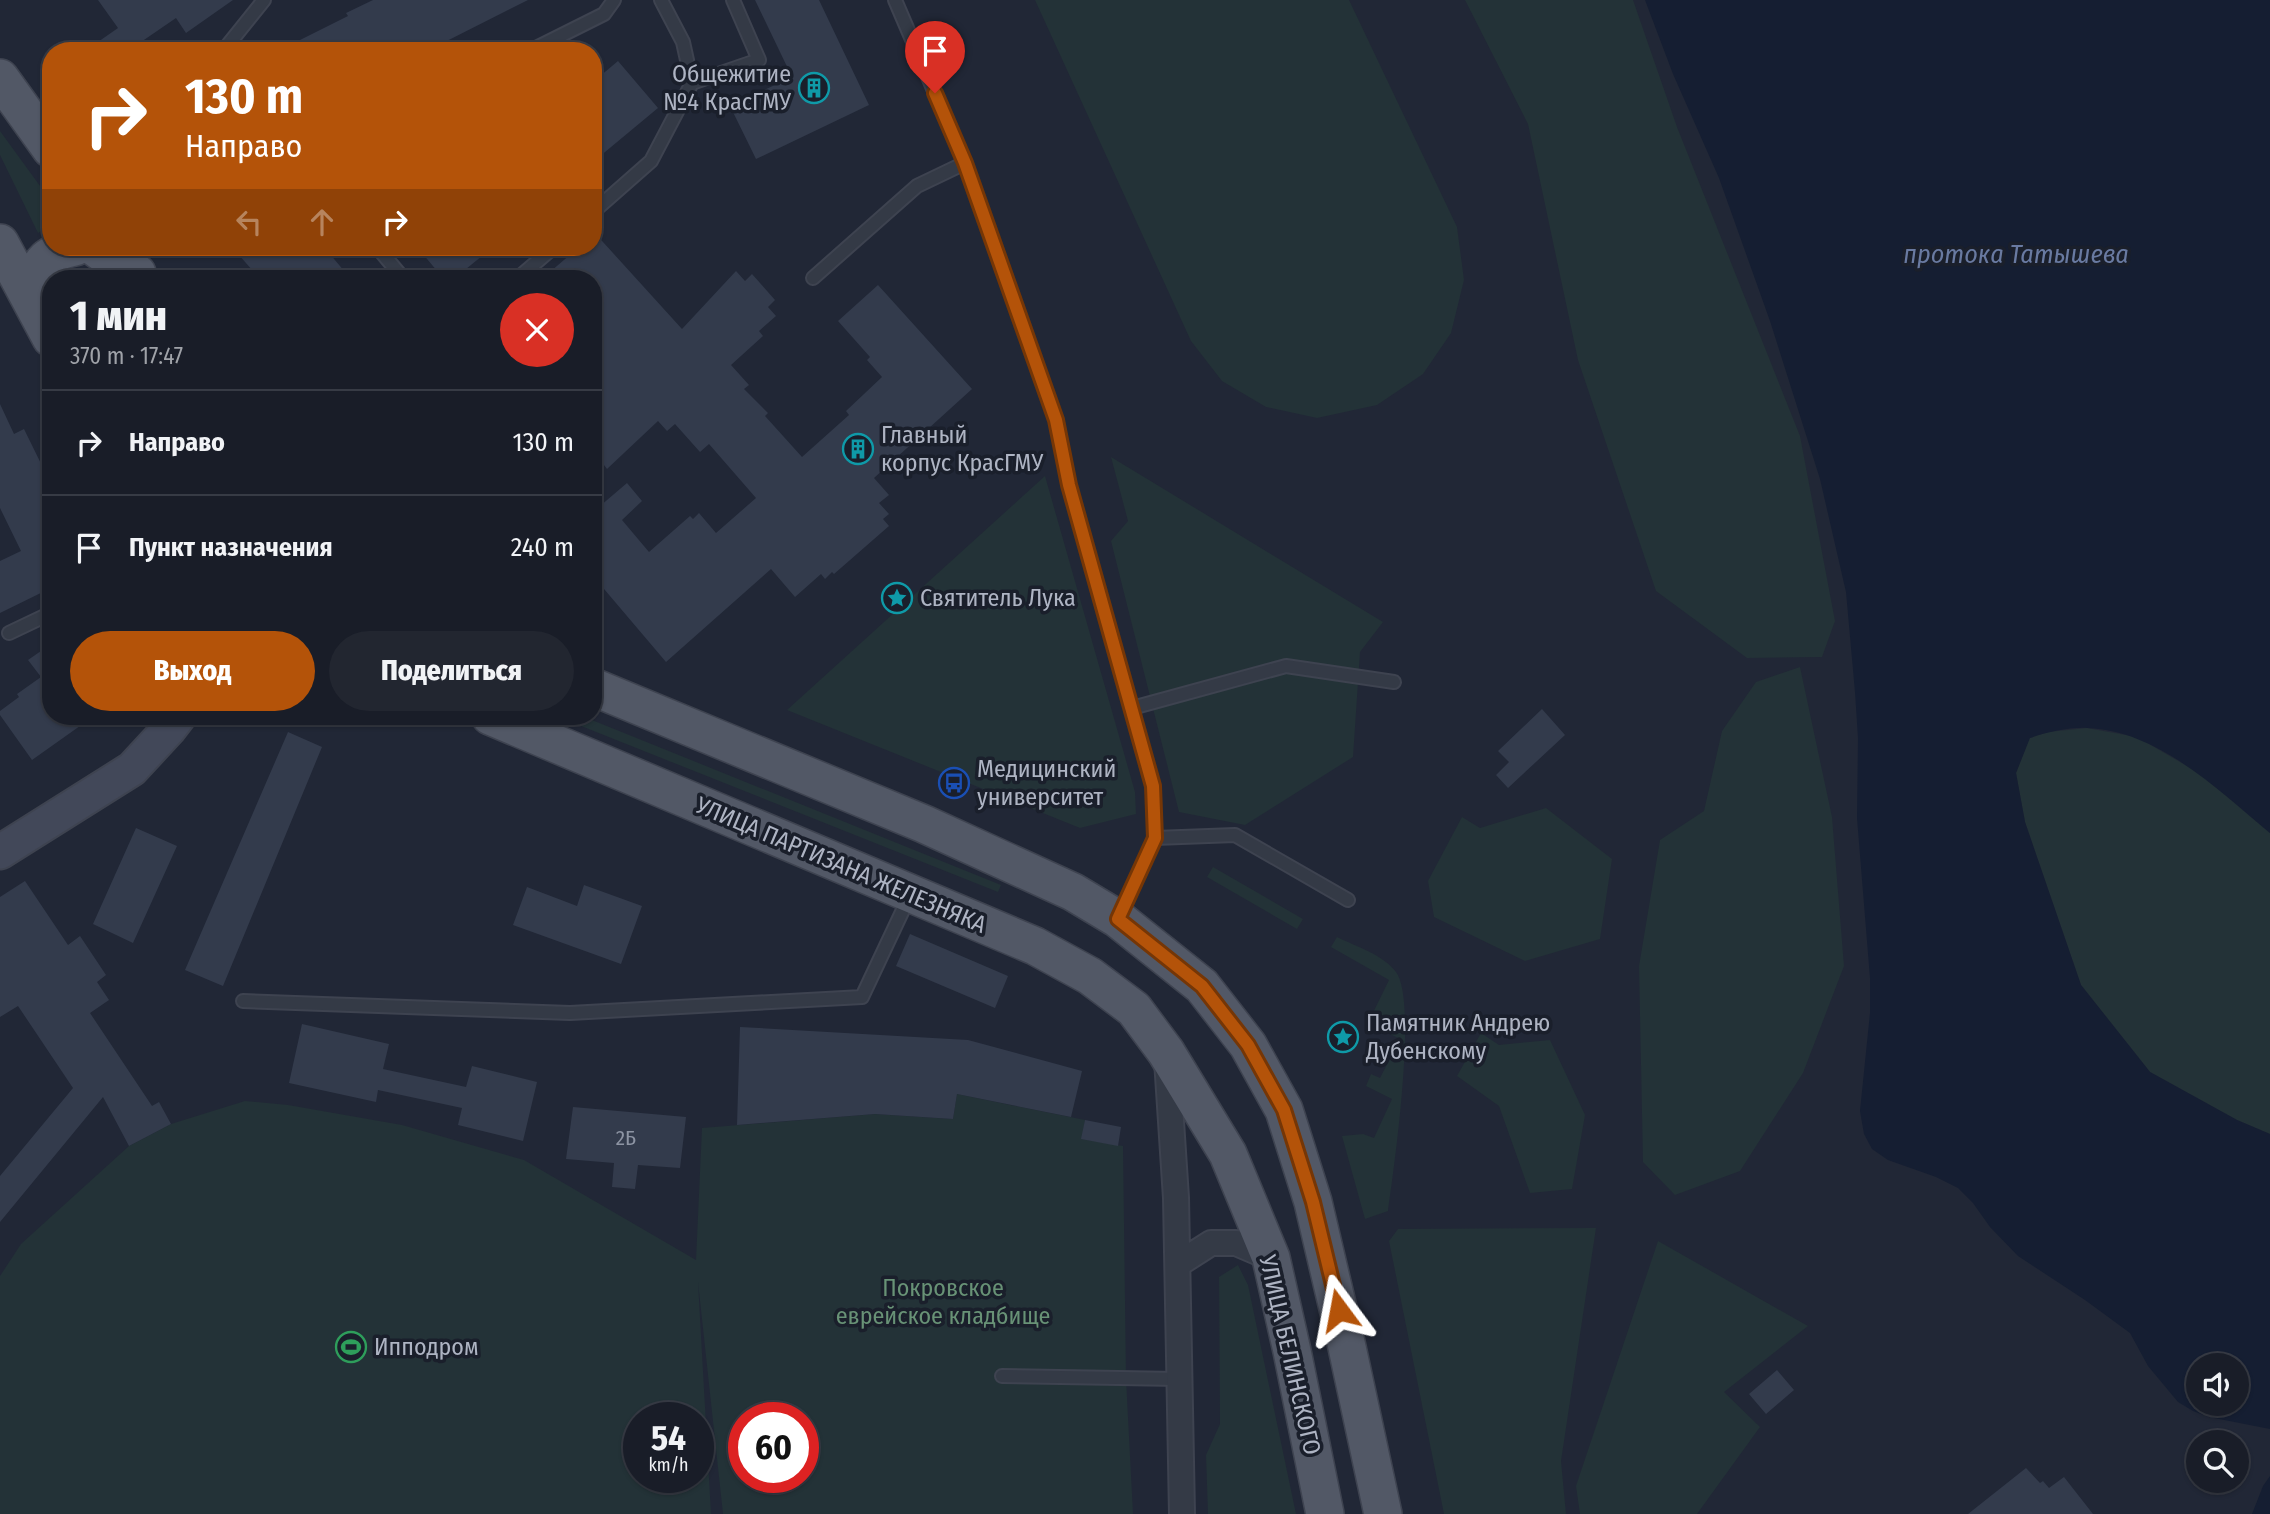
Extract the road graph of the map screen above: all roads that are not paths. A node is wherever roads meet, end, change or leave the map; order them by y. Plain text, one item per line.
1 (264, 0) edge
2 (614, 0) edge
3 (661, 0) edge
4 (733, 0) edge
5 (895, 0) edge
6 (230, 42) edge
7 (548, 42) edge
8 (0, 78) edge
9 (692, 83) junction
10 (42, 136) edge
11 (965, 163) junction
12 (602, 204) edge
13 (0, 243) edge
14 (49, 256) edge
15 (107, 256) edge
16 (385, 256) edge
17 (544, 256) edge
18 (132, 266) edge
19 (396, 270) edge
20 (527, 270) edge
21 (813, 278) dead end
22 (42, 318) edge
23 (42, 322) edge
24 (42, 618) edge
25 (9, 634) dead end
26 (1394, 682) dead end
27 (602, 691) edge
28 (1132, 708) junction
29 (171, 725) edge
30 (511, 725) edge
31 (1155, 838) junction
32 (0, 852) edge
33 (910, 894) junction
34 (1348, 900) dead end
35 (1118, 919) junction
36 (243, 1000) dead end
37 (1166, 1052) junction
38 (1271, 1258) junction
39 (1178, 1264) junction
40 (1002, 1376) dead end
41 (1178, 1379) junction
42 (1182, 1514) edge
43 (1325, 1514) edge
44 (1382, 1514) edge

1 - 6 lane
2 - 7 lane
3 - 9 lane
4 - 9 lane
5 - 11 lane
8 - 10 main road
9 - 12 lane
11 - 21 lane
11 - 28 lane
13 - 23 main road
14 - 22 main road
15 - 18 main road
16 - 19 lane
17 - 20 lane
24 - 25 lane
26 - 28 lane
27 - 35 main road
28 - 31 lane
29 - 32 street
30 - 33 main road, УЛИЦА ПАРТИЗАНА ЖЕЛЕЗНЯКА
31 - 34 lane
31 - 35 lane
33 - 36 lane
33 - 37 main road, УЛИЦА ПАРТИЗАНА ЖЕЛЕЗНЯКА
35 - 44 main road
37 - 38 main road, УЛИЦА БЕЛИНСКОГО
37 - 39 street
38 - 39 street
38 - 43 main road, УЛИЦА БЕЛИНСКОГО
39 - 41 street
40 - 41 lane
41 - 42 street

